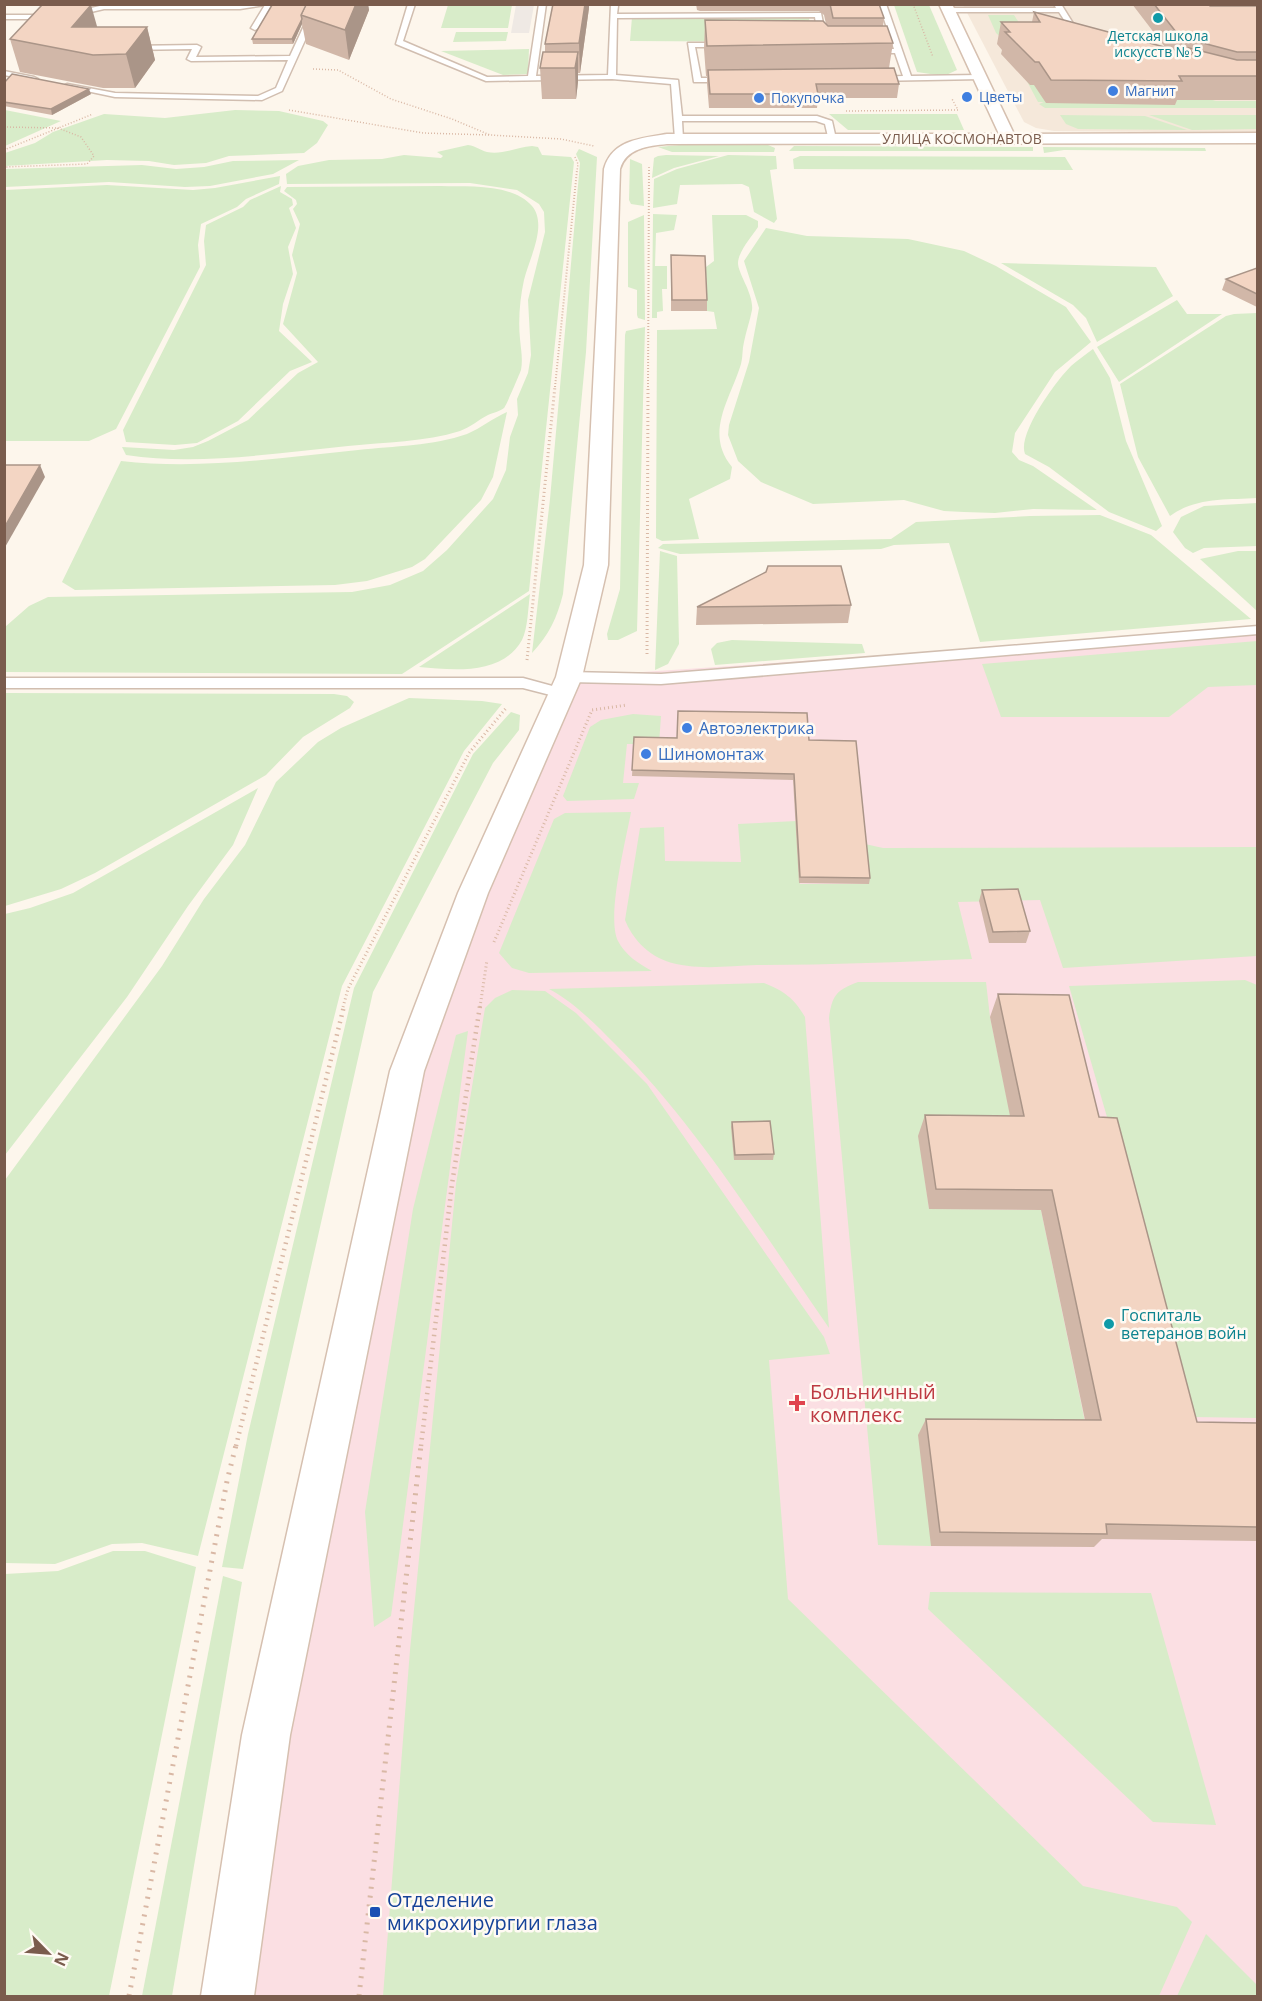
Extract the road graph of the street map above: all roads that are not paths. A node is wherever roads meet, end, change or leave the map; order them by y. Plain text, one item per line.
1 (262, 4) edge
2 (269, 4) edge
3 (334, 4) edge
4 (412, 4) edge
5 (543, 4) edge
6 (615, 4) edge
7 (882, 4) edge
8 (946, 7) edge
9 (1058, 7) edge
10 (614, 16) junction
11 (4, 17) edge
12 (61, 17) junction
13 (46, 25) edge
14 (255, 27) dead end
15 (124, 39) edge
16 (1091, 42) edge
17 (735, 45) edge
18 (813, 46) edge
19 (857, 51) edge
20 (898, 51) junction
21 (293, 58) junction
22 (11, 64) edge
23 (4, 73) edge
24 (612, 77) junction
25 (979, 77) junction
26 (532, 78) junction
27 (861, 79) edge
28 (908, 79) junction
29 (696, 80) junction
30 (743, 80) edge
31 (49, 82) edge
32 (675, 82) junction
33 (60, 84) edge
34 (678, 118) junction
35 (1257, 138) edge
36 (673, 139) junction
37 (832, 139) junction
38 (1009, 139) junction
39 (1257, 630) edge
40 (4, 683) edge
41 (566, 685) junction
42 (227, 1996) edge

1 - 12 lane
2 - 14 lane
3 - 21 lane
4 - 26 lane
5 - 26 lane
6 - 10 lane
7 - 20 lane
8 - 9 lane
8 - 25 main road
9 - 16 lane
10 - 18 lane
10 - 24 lane
11 - 12 lane
12 - 13 lane
15 - 21 lane
17 - 29 lane
19 - 20 lane
20 - 28 lane
21 - 33 lane
22 - 23 lane
23 - 31 lane
24 - 26 lane
24 - 32 lane
25 - 28 lane
25 - 38 main road
27 - 28 lane
29 - 30 lane
29 - 32 lane
32 - 34 lane
34 - 36 lane
34 - 37 lane
35 - 38 main road, УЛИЦА КОСМОНАВТОВ
36 - 37 main road, УЛИЦА КОСМОНАВТОВ
36 - 41 main road, УЛИЦА КОСМОНАВТОВ
37 - 38 main road, УЛИЦА КОСМОНАВТОВ
39 - 41 lane
40 - 41 lane
41 - 42 main road

